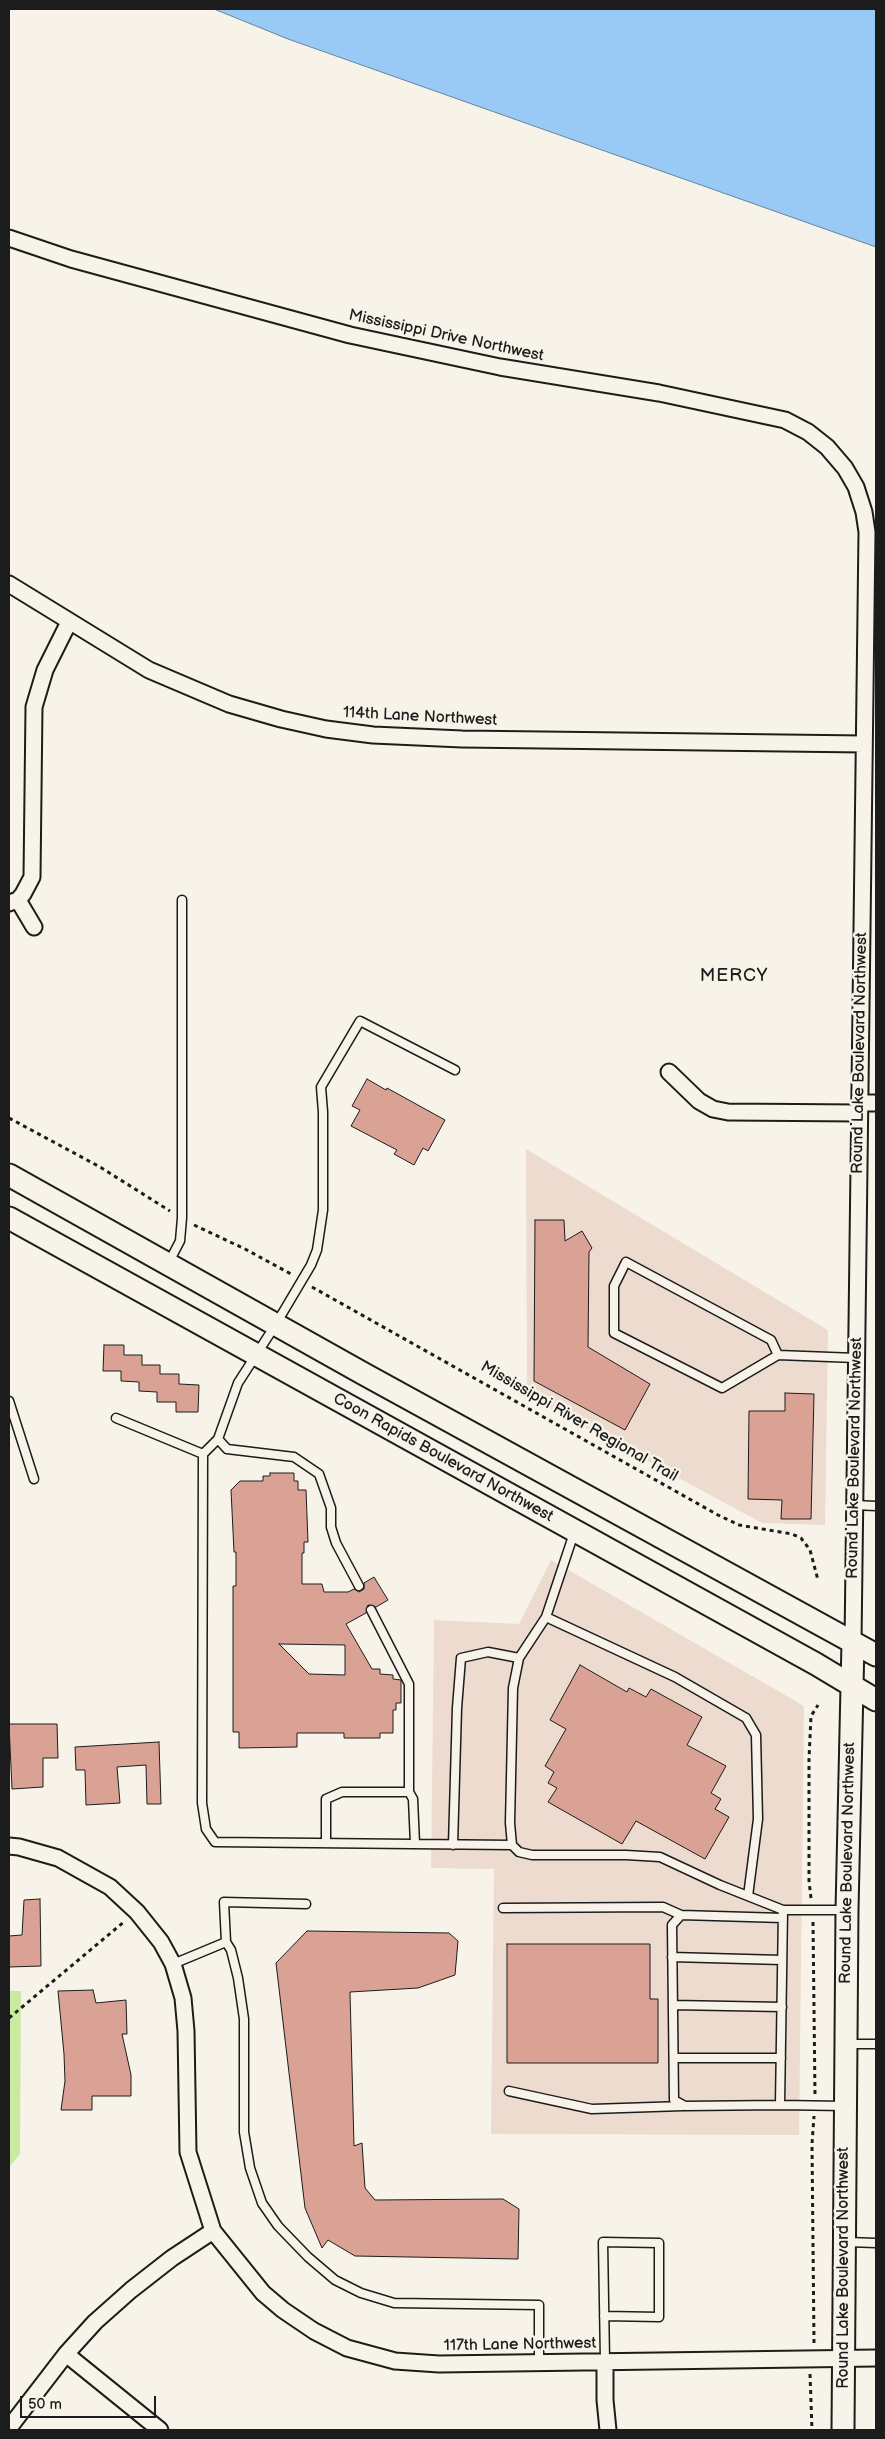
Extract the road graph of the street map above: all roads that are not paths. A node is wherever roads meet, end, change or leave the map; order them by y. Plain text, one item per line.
1 (9, 238) edge
2 (856, 487) joint
3 (9, 584) edge
4 (69, 622) junction
5 (864, 744) junction
6 (182, 900) dead end
7 (13, 901) edge
8 (34, 927) dead end
9 (455, 1070) dead end
10 (669, 1072) dead end
11 (876, 1103) edge
12 (859, 1108) junction
13 (9, 1175) edge
14 (9, 1218) edge
15 (168, 1264) junction
16 (276, 1324) junction
17 (255, 1355) junction
18 (778, 1355) junction
19 (856, 1358) junction
20 (9, 1402) edge
21 (116, 1418) dead end
22 (218, 1439) junction
23 (203, 1454) junction
24 (34, 1479) dead end
25 (854, 1505) junction
26 (876, 1506) edge
27 (575, 1531) junction
28 (359, 1586) dead end
29 (371, 1610) dead end
30 (546, 1617) junction
31 (853, 1642) junction
32 (876, 1655) edge
33 (519, 1658) junction
34 (852, 1686) junction
35 (876, 1700) edge
36 (409, 1792) junction
37 (326, 1843) junction
38 (414, 1844) junction
39 (453, 1845) junction
40 (512, 1845) junction
41 (9, 1846) edge
42 (748, 1896) junction
43 (306, 1904) dead end
44 (503, 1908) dead end
45 (847, 1910) junction
46 (783, 1914) junction
47 (682, 1915) junction
48 (226, 1942) junction
49 (672, 1957) junction
50 (782, 1960) junction
51 (173, 1964) junction
52 (673, 2005) junction
53 (782, 2007) junction
54 (846, 2044) junction
55 (876, 2044) edge
56 (674, 2058) junction
57 (781, 2058) junction
58 (509, 2091) dead end
59 (780, 2105) junction
60 (685, 2106) junction
61 (846, 2106) junction
62 (213, 2231) junction
63 (845, 2242) junction
64 (876, 2243) edge
65 (604, 2316) junction
66 (66, 2354) junction
67 (876, 2358) edge
68 (844, 2359) junction
69 (605, 2361) junction
70 (539, 2362) junction
71 (9, 2428) edge
72 (160, 2430) edge
73 (608, 2430) edge
74 (843, 2430) edge

1 - 2 street, Mississippi Drive Northwest
2 - 5 street, Round Lake Boulevard Northwest
3 - 4 street, 114th Lane Northwest
4 - 5 street, 114th Lane Northwest
4 - 7 street
5 - 12 street, Round Lake Boulevard Northwest
6 - 15 lane
7 - 8 street
9 - 16 lane
10 - 12 street
11 - 12 street
12 - 19 street, Round Lake Boulevard Northwest
13 - 15 main road
14 - 17 main road, Coon Rapids Boulevard Northwest
15 - 16 main road
16 - 17 lane
16 - 31 main road
17 - 22 lane
17 - 27 main road, Coon Rapids Boulevard Northwest
18 - 18 lane
18 - 19 lane
19 - 25 street, Round Lake Boulevard Northwest
20 - 24 lane
21 - 23 lane
22 - 23 lane
22 - 28 lane
23 - 37 lane
25 - 26 lane
25 - 31 street, Round Lake Boulevard Northwest
27 - 30 lane
27 - 34 main road, Coon Rapids Boulevard Northwest
29 - 36 lane
30 - 33 lane
30 - 42 lane
31 - 32 main road
31 - 34 main road, Round Lake Boulevard Northwest
33 - 39 lane
33 - 40 lane
34 - 35 main road, Coon Rapids Boulevard Northwest
34 - 45 main road, Round Lake Boulevard Northwest
36 - 37 lane
36 - 38 lane
37 - 38 lane
38 - 39 lane
39 - 40 lane
40 - 42 lane
41 - 51 street
42 - 46 lane
43 - 48 lane
44 - 47 lane
45 - 46 lane
45 - 54 main road, Round Lake Boulevard Northwest
46 - 47 lane
46 - 50 lane
47 - 49 lane
48 - 51 lane
48 - 70 lane
49 - 50 lane
49 - 52 lane
50 - 53 lane
51 - 62 street
52 - 53 lane
52 - 56 lane
53 - 57 lane
54 - 55 lane
54 - 61 main road, Round Lake Boulevard Northwest
56 - 57 lane
56 - 60 lane
57 - 59 lane
58 - 60 lane
59 - 60 lane
59 - 61 lane
61 - 63 main road, Round Lake Boulevard Northwest
62 - 66 street
62 - 70 street, 117th Lane Northwest
63 - 64 lane
63 - 68 main road, Round Lake Boulevard Northwest
65 - 65 lane
65 - 69 lane
66 - 71 street
66 - 72 street
67 - 68 street, 117th Lane Northwest
68 - 69 street, 117th Lane Northwest
68 - 74 main road, Round Lake Boulevard Northwest
69 - 70 street, 117th Lane Northwest
69 - 73 street

